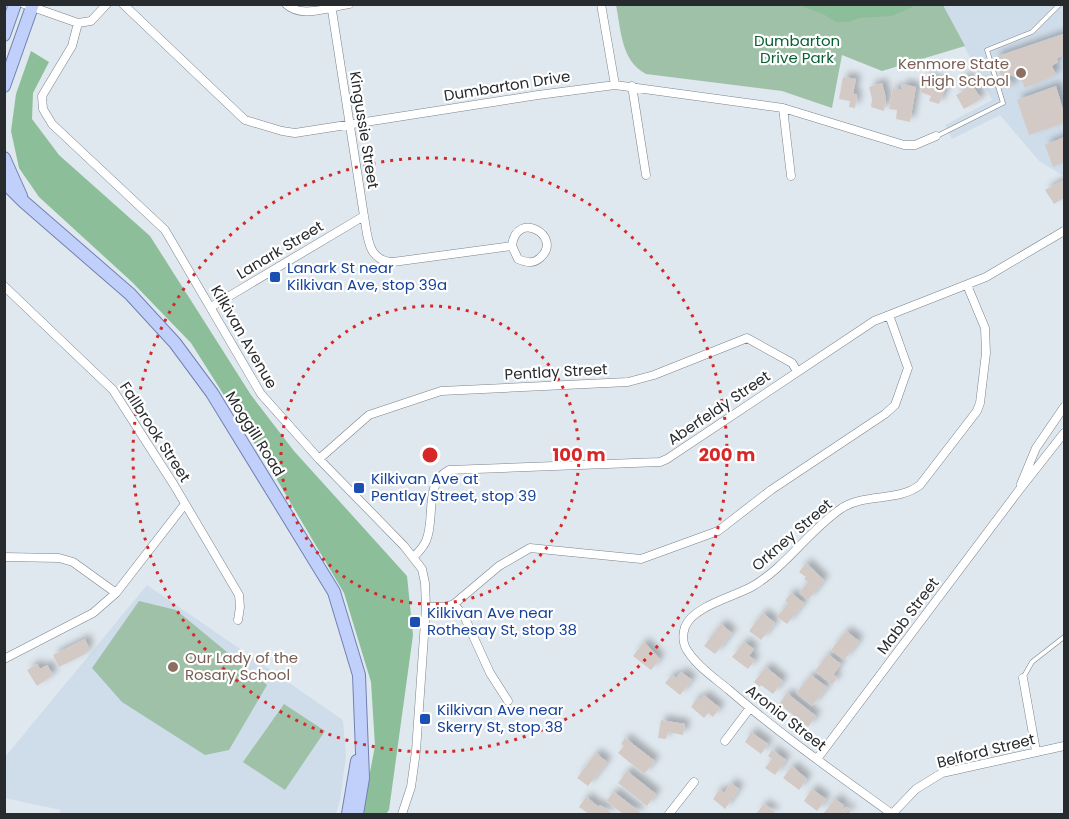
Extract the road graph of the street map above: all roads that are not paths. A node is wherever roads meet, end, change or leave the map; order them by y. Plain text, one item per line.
1 (15, 4) edge
2 (107, 4) edge
3 (123, 4) edge
4 (286, 4) edge
5 (349, 4) edge
6 (601, 4) edge
7 (1060, 4) edge
8 (30, 5) edge
9 (331, 6) edge
10 (78, 23) junction
11 (4, 35) edge
12 (615, 85) junction
13 (4, 86) edge
14 (632, 86) junction
15 (783, 108) junction
16 (349, 124) junction
17 (936, 136) joint
18 (4, 158) edge
19 (646, 175) dead end
20 (791, 176) dead end
21 (4, 183) edge
22 (24, 202) junction
23 (364, 216) junction
24 (1065, 231) edge
25 (512, 246) junction
26 (967, 285) junction
27 (4, 286) edge
28 (211, 307) junction
29 (889, 315) junction
30 (797, 371) junction
31 (1065, 407) edge
32 (1065, 433) edge
33 (318, 459) junction
34 (1020, 489) junction
35 (185, 504) junction
36 (4, 557) edge
37 (414, 557) junction
38 (116, 593) junction
39 (454, 603) junction
40 (426, 607) junction
41 (238, 620) dead end
42 (684, 629) joint
43 (1065, 637) edge
44 (4, 659) edge
45 (1023, 678) joint
46 (508, 701) dead end
47 (750, 708) junction
48 (361, 739) junction
49 (725, 741) dead end
50 (1065, 746) edge
51 (1036, 751) junction
52 (817, 759) junction
53 (694, 782) dead end
54 (348, 814) edge
55 (357, 814) edge
56 (402, 814) edge
57 (669, 814) edge
58 (892, 814) edge

1 - 11 main road
2 - 10 street
3 - 16 street, Dumbarton Drive
4 - 9 street
5 - 9 street
6 - 12 street
7 - 17 lane
8 - 10 street
8 - 13 main road
9 - 16 street, Kingussie Street
10 - 28 street, Kilkivan Avenue
12 - 14 street, Dumbarton Drive
12 - 16 street, Dumbarton Drive
14 - 15 street, Dumbarton Drive
14 - 19 street
15 - 17 street, Dumbarton Drive
15 - 20 street
16 - 23 street, Kingussie Street
18 - 22 main road, Moggill Road
21 - 22 main road, Moggill Road
22 - 48 main road, Moggill Road
23 - 25 street, Kingussie Street
23 - 28 street, Lanark Street
24 - 26 street, Aberfeldy Street
25 - 25 street
26 - 29 street, Aberfeldy Street
26 - 42 street, Orkney Street
27 - 35 street, Fallbrook Street
28 - 33 street, Kilkivan Avenue
29 - 30 street, Aberfeldy Street
29 - 39 street
30 - 33 street, Pentlay Street
30 - 37 street, Aberfeldy Street
31 - 34 street, Mabb Street
32 - 34 street, Mabb Street
33 - 37 street, Kilkivan Avenue
34 - 52 street, Mabb Street
35 - 38 street
35 - 41 street, Fallbrook Street
36 - 38 street
37 - 40 street, Kilkivan Avenue
38 - 44 street
39 - 40 street
39 - 46 street
40 - 56 street, Kilkivan Avenue
42 - 47 street, Aronia Street
43 - 45 lane
45 - 51 street
47 - 49 street
47 - 52 street, Aronia Street
48 - 54 main road, Moggill Road
48 - 55 main road, Moggill Road
50 - 51 street, Belford Street
51 - 58 street, Belford Street
52 - 58 street, Aronia Street
53 - 57 street

